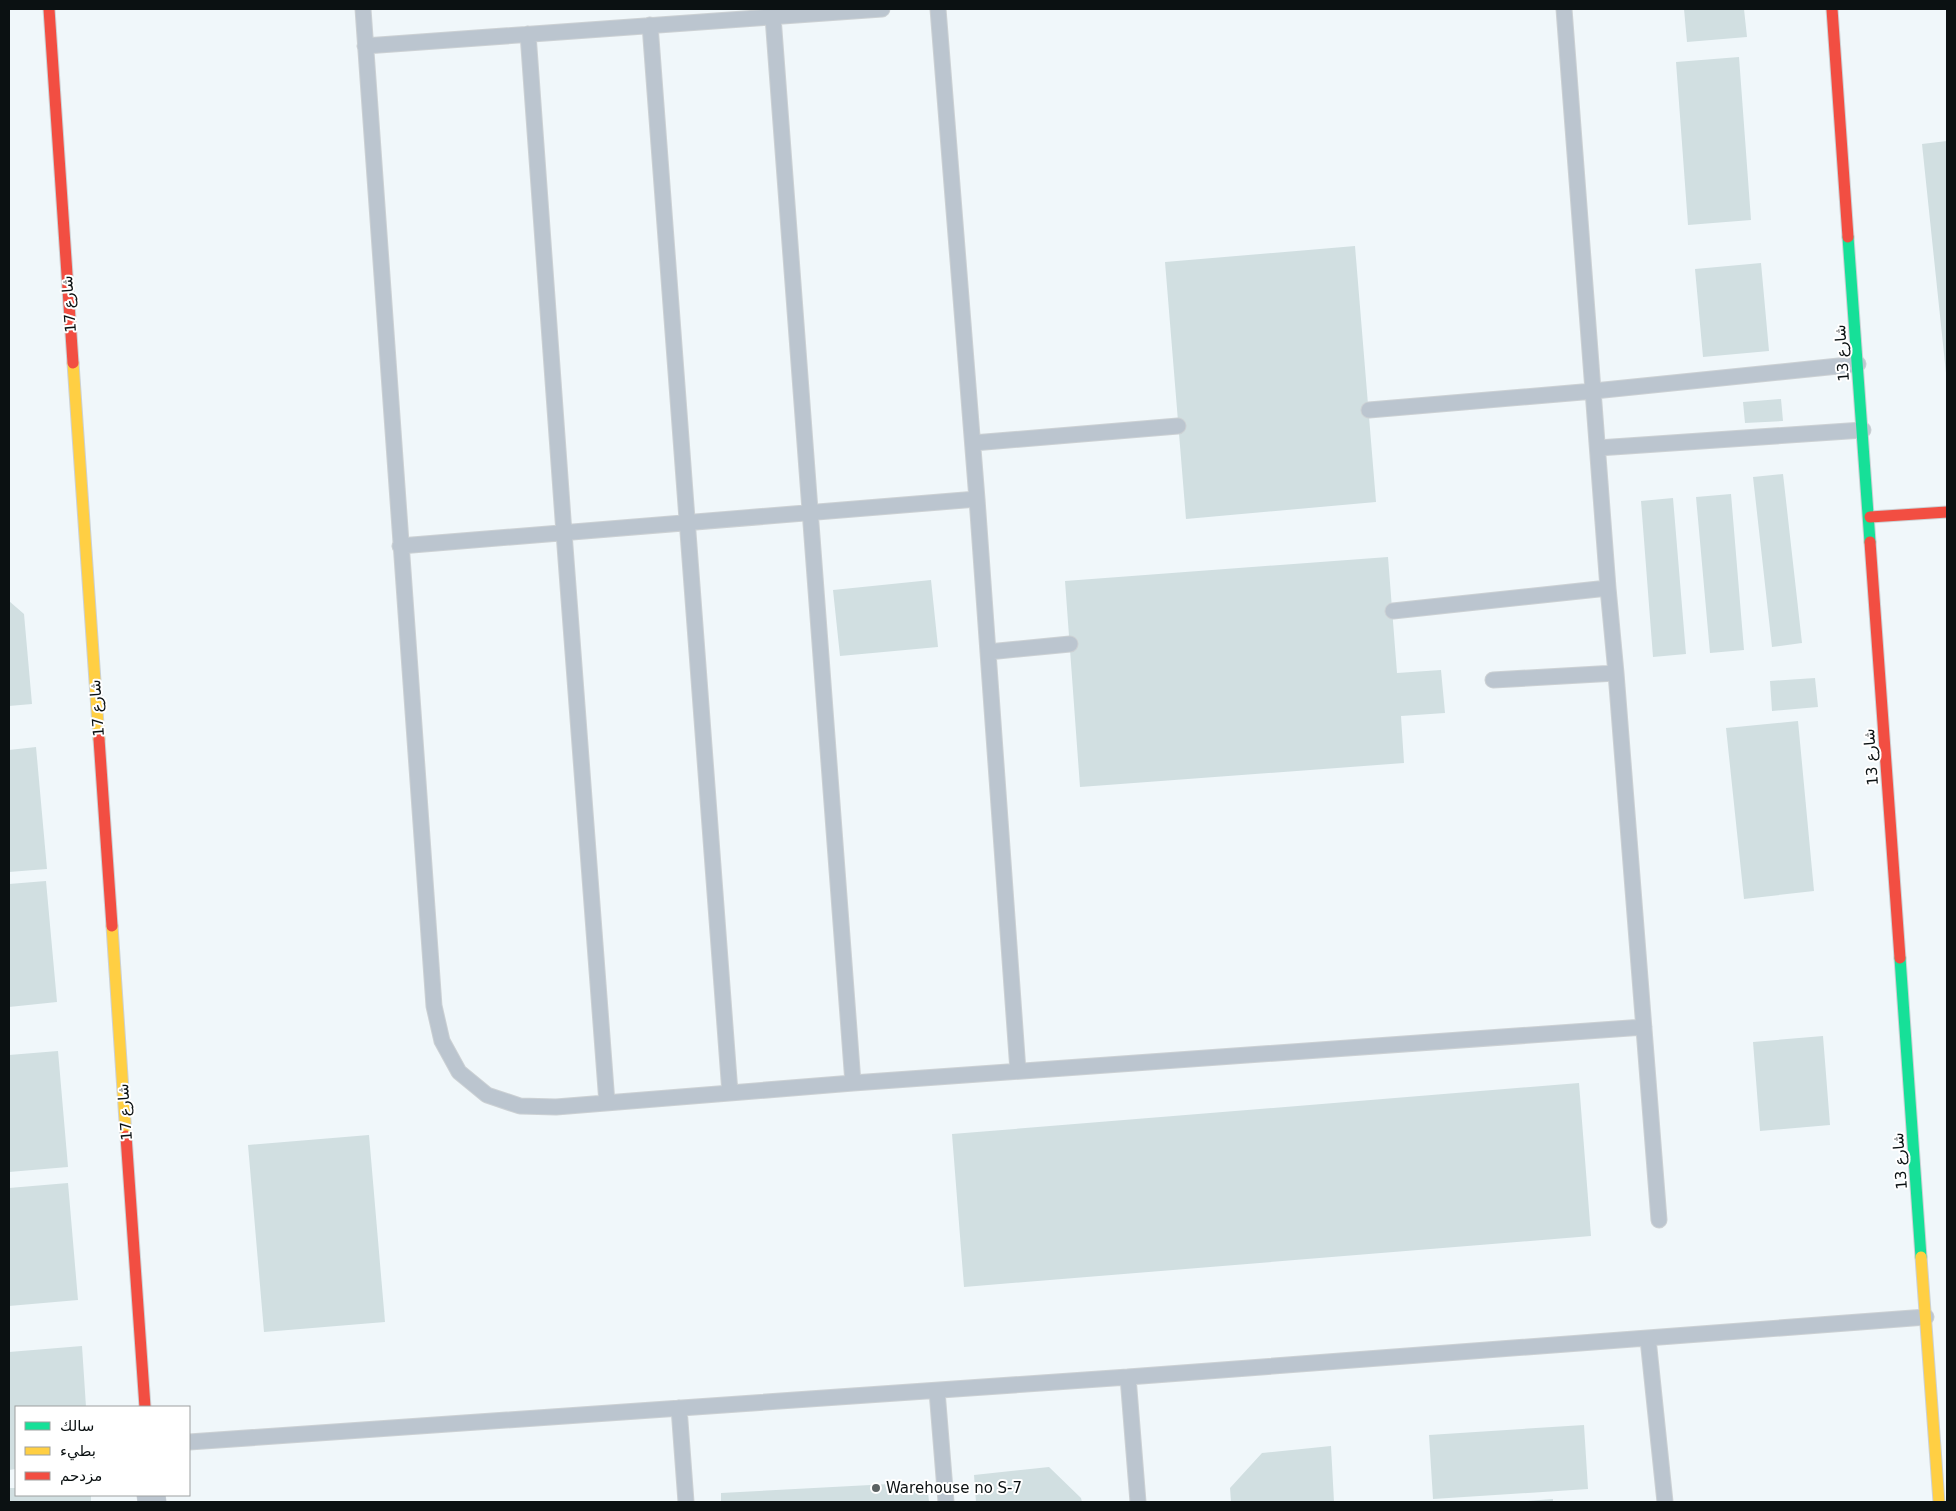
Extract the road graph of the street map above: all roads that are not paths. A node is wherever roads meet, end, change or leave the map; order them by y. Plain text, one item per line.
1 (49, 9) edge
2 (363, 9) edge
3 (882, 9) edge
4 (938, 9) edge
5 (1564, 9) edge
6 (1832, 9) edge
7 (773, 17) junction
8 (650, 26) junction
9 (528, 34) junction
10 (365, 46) junction
11 (1858, 364) junction
12 (1594, 391) junction
13 (1369, 410) dead end
14 (1178, 426) dead end
15 (1863, 430) junction
16 (973, 443) junction
17 (1598, 448) junction
18 (978, 499) junction
19 (1947, 512) edge
20 (810, 513) junction
21 (1870, 517) junction
22 (688, 523) junction
23 (564, 533) junction
24 (400, 546) junction
25 (1608, 588) junction
26 (1393, 610) dead end
27 (1070, 644) dead end
28 (988, 652) junction
29 (1616, 673) junction
30 (1493, 680) dead end
31 (1644, 1027) junction
32 (1018, 1071) junction
33 (853, 1083) junction
34 (730, 1093) junction
35 (607, 1103) junction
36 (1659, 1220) dead end
37 (1926, 1317) junction
38 (1648, 1339) junction
39 (1128, 1377) junction
40 (937, 1390) junction
41 (145, 1406) edge
42 (679, 1408) junction
43 (190, 1442) edge
44 (686, 1502) edge
45 (946, 1502) edge
46 (1138, 1502) edge
47 (1665, 1502) edge
48 (1939, 1502) edge

1 - 41 street, شارع 17
2 - 10 lane
3 - 7 lane
4 - 16 lane
5 - 12 lane
6 - 11 street, شارع 13
7 - 8 lane
7 - 20 lane
8 - 9 lane
8 - 22 lane
9 - 10 lane
9 - 23 lane
10 - 24 lane
11 - 12 lane
11 - 15 street, شارع 13
12 - 13 lane
12 - 17 lane
14 - 16 lane
15 - 17 lane
15 - 21 street, شارع 13
16 - 18 lane
17 - 25 lane
18 - 20 lane
18 - 28 lane
19 - 21 street
20 - 22 lane
20 - 33 lane
21 - 37 street, شارع 13
22 - 23 lane
22 - 34 lane
23 - 24 lane
23 - 35 lane
24 - 35 lane
25 - 26 lane
25 - 29 lane
27 - 28 lane
28 - 32 lane
29 - 30 lane
29 - 31 lane
31 - 32 lane
31 - 36 lane
32 - 33 lane
33 - 34 lane
34 - 35 lane
37 - 38 lane
37 - 48 street, شارع 13
38 - 39 lane
38 - 47 lane
39 - 40 lane
39 - 46 lane
40 - 42 lane
40 - 45 lane
42 - 43 lane
42 - 44 lane

